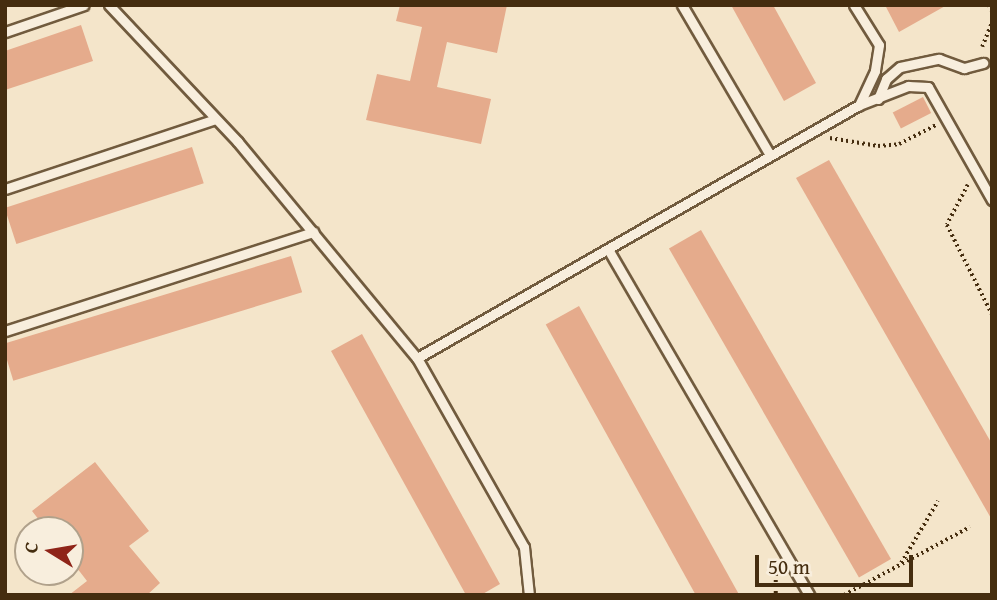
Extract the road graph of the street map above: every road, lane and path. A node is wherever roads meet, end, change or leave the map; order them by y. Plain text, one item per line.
1 (84, 5) edge
2 (109, 5) edge
3 (682, 5) edge
4 (854, 5) edge
5 (989, 5) edge
6 (992, 11) edge
7 (992, 22) edge
8 (5, 32) edge
9 (980, 64) joint
10 (878, 99) junction
11 (859, 105) junction
12 (216, 119) junction
13 (948, 121) junction
14 (817, 130) junction
15 (770, 155) junction
16 (964, 188) dead end
17 (5, 189) edge
18 (992, 200) edge
19 (313, 232) junction
20 (609, 251) junction
21 (992, 314) edge
22 (5, 331) edge
23 (417, 358) junction
24 (937, 501) dead end
25 (970, 527) dead end
26 (900, 565) junction
27 (529, 595) edge
28 (809, 595) edge
29 (844, 595) edge

1 - 8 lane
2 - 12 lane
3 - 15 lane
4 - 11 lane
5 - 6 path
7 - 9 path
9 - 10 lane
10 - 11 lane
10 - 13 lane
11 - 14 lane
12 - 17 lane
12 - 19 lane
13 - 14 path
13 - 18 lane
14 - 15 lane
15 - 20 lane
16 - 21 path
19 - 22 lane
19 - 23 lane
20 - 23 lane
20 - 28 lane
23 - 27 lane
24 - 26 path
25 - 26 path
26 - 29 path

